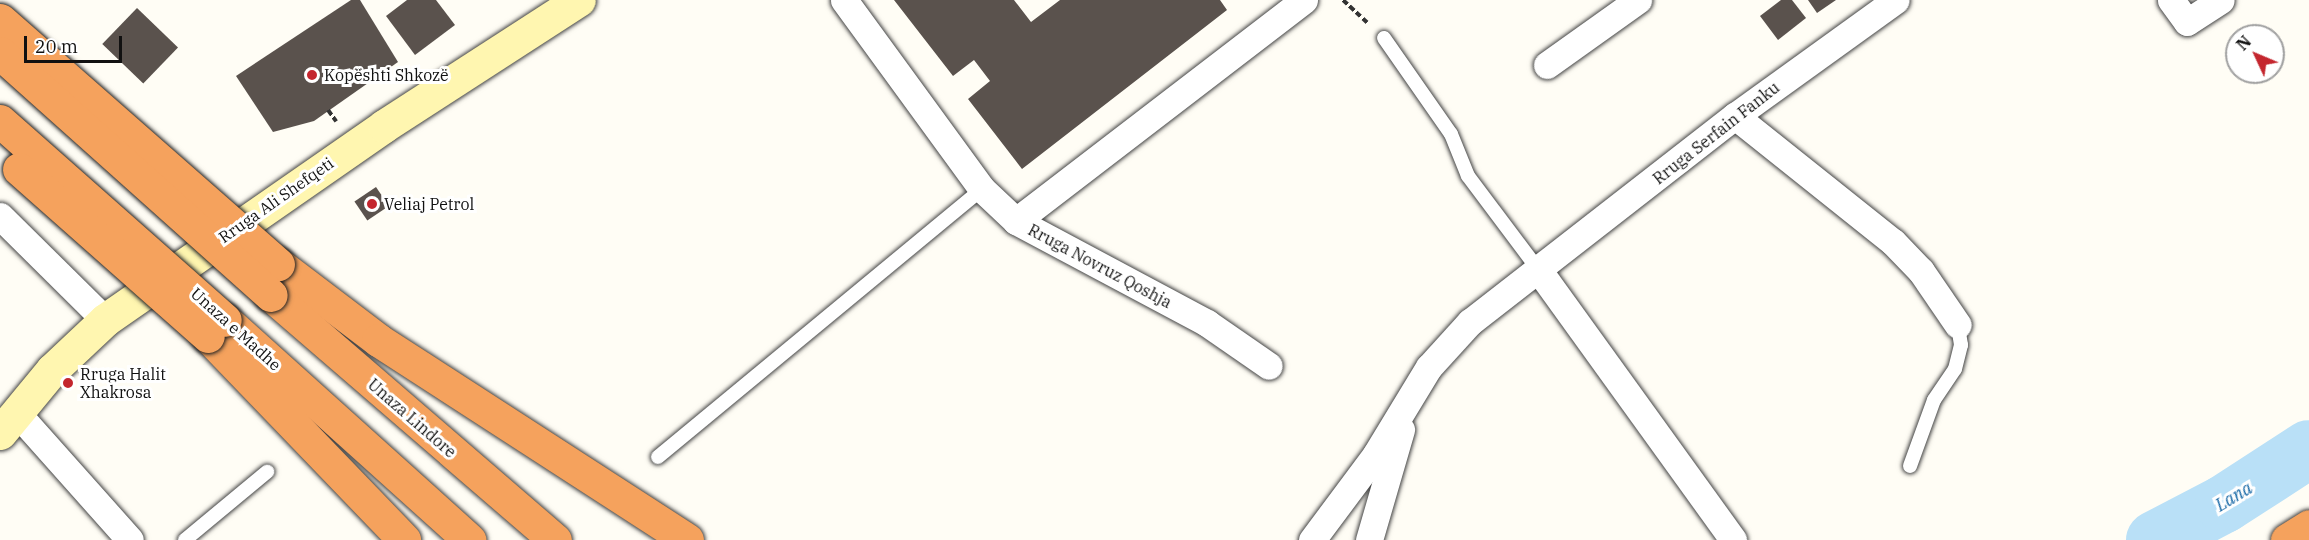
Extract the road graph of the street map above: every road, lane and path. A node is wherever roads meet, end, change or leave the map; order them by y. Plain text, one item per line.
1 (579, 0) edge
2 (844, 0) edge
3 (1304, 0) edge
4 (1343, 0) edge
5 (1638, 0) edge
6 (1896, 0) edge
7 (2171, 0) edge
8 (2221, 0) edge
9 (0, 20) edge
10 (1384, 38) joint
11 (0, 52) edge
12 (1547, 65) dead end
13 (328, 110) dead end
14 (1735, 116) junction
15 (0, 121) edge
16 (335, 121) dead end
17 (0, 151) edge
18 (982, 189) junction
19 (0, 216) edge
20 (1016, 221) junction
21 (1540, 272) junction
22 (274, 279) junction
23 (105, 320) junction
24 (1958, 325) joint
25 (217, 328) junction
26 (1269, 366) dead end
27 (1408, 406) junction
28 (8, 423) edge
29 (658, 457) dead end
30 (1910, 466) dead end
31 (267, 472) dead end
32 (2309, 526) edge
33 (130, 540) edge
34 (185, 540) edge
35 (404, 540) edge
36 (469, 540) edge
37 (555, 540) edge
38 (687, 540) edge
39 (1311, 540) edge
40 (1370, 540) edge
41 (1733, 540) edge
42 (2287, 540) edge

1 - 23 main road, Rruga Ali Shefqeti
2 - 18 street, Rruga Novruz Qoshja
3 - 20 street
4 - 10 path
5 - 12 street
6 - 14 street, Rruga Serfain Fanku
7 - 8 street
9 - 22 highway, bridge
10 - 21 lane
11 - 22 highway, bridge
13 - 16 path
14 - 21 street, Rruga Serfain Fanku
14 - 24 street
15 - 25 highway, Unaza e Madhe, bridge
17 - 25 highway, bridge
18 - 20 street, Rruga Novruz Qoshja
18 - 29 lane
19 - 23 street
20 - 26 street, Rruga Novruz Qoshja
21 - 27 street, Rruga Serfain Fanku
21 - 41 street
22 - 37 highway, Unaza Lindore
22 - 38 highway
23 - 28 main road, Rruga Ali Shefqeti
24 - 30 lane
25 - 35 highway
25 - 36 highway, Unaza e Madhe
27 - 39 street, Rruga Serfain Fanku
27 - 40 street, Rruga Serfain Fanku
28 - 33 street
31 - 34 lane
32 - 42 highway

